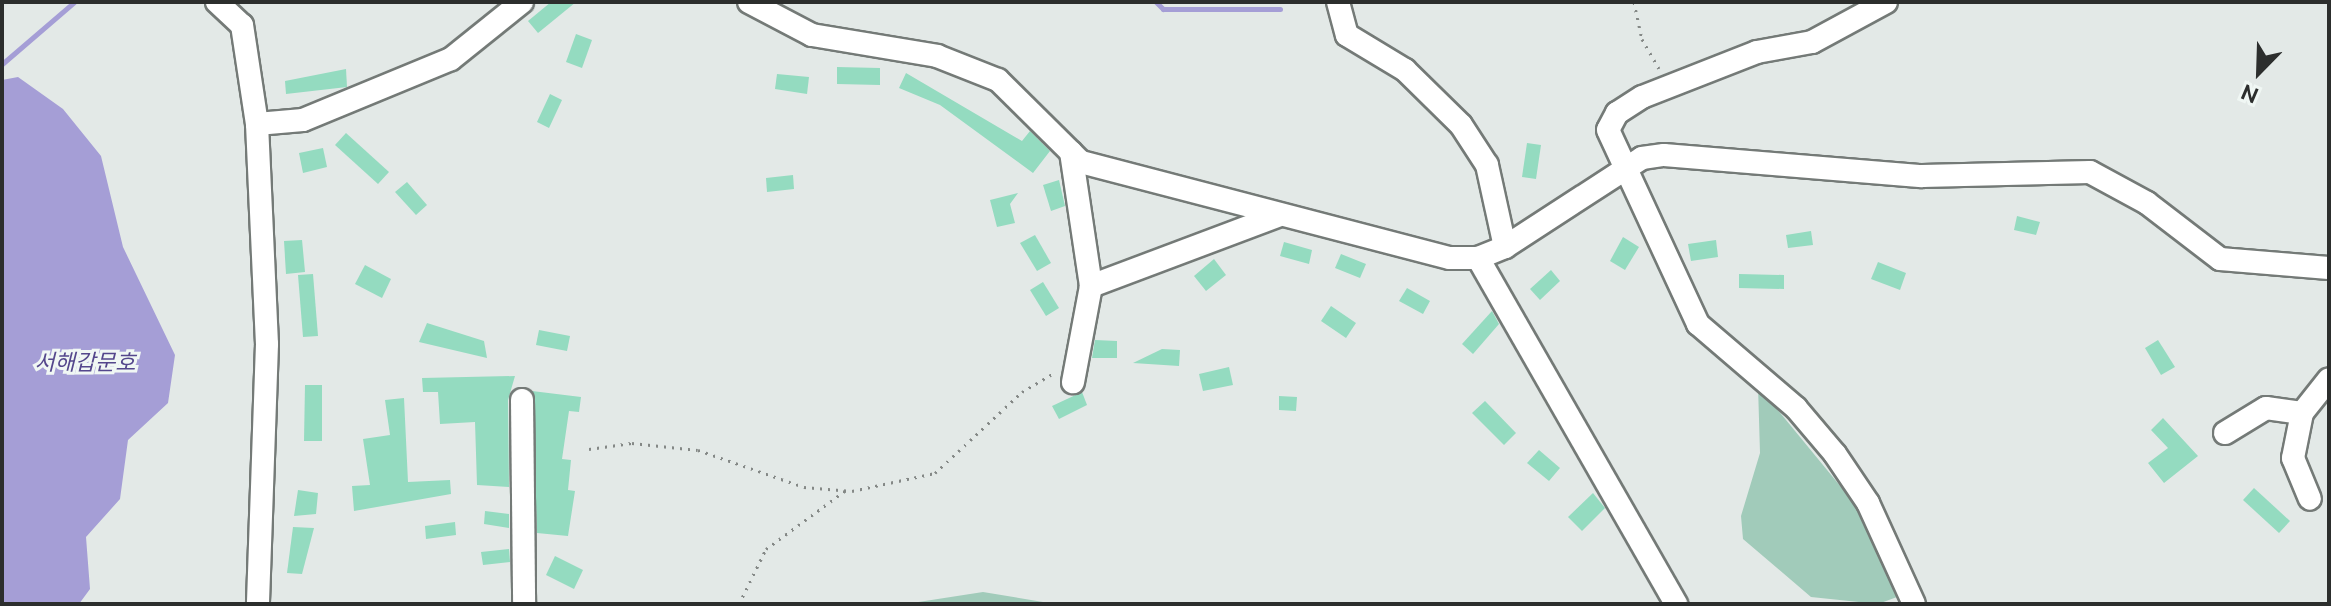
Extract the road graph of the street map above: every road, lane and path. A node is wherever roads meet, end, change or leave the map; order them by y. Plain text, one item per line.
1 (217, 2) edge
2 (522, 2) edge
3 (749, 2) edge
4 (1338, 2) edge
5 (1634, 2) edge
6 (1886, 2) edge
7 (1673, 85) junction
8 (257, 124) junction
9 (1071, 152) junction
10 (1621, 171) junction
11 (1277, 216) junction
12 (1505, 247) junction
13 (1478, 258) junction
14 (2329, 268) edge
15 (1091, 286) junction
16 (1072, 372) joint
17 (2329, 379) edge
18 (522, 400) dead end
19 (2302, 413) junction
20 (2225, 433) dead end
21 (589, 449) dead end
22 (846, 490) junction
23 (2310, 499) dead end
24 (258, 604) edge
25 (524, 604) edge
26 (739, 604) edge
27 (1676, 604) edge
28 (1914, 604) edge

1 - 8 street
2 - 8 street
3 - 9 street
4 - 12 street
5 - 7 path
6 - 7 street
7 - 10 street
8 - 24 street
9 - 11 street
9 - 15 street
10 - 12 street
10 - 14 street
10 - 28 street
11 - 13 street
11 - 15 street
12 - 13 street
13 - 27 street
15 - 16 street
16 - 22 path
17 - 19 street
18 - 25 street
19 - 20 street
19 - 23 street
21 - 22 path
22 - 26 path

